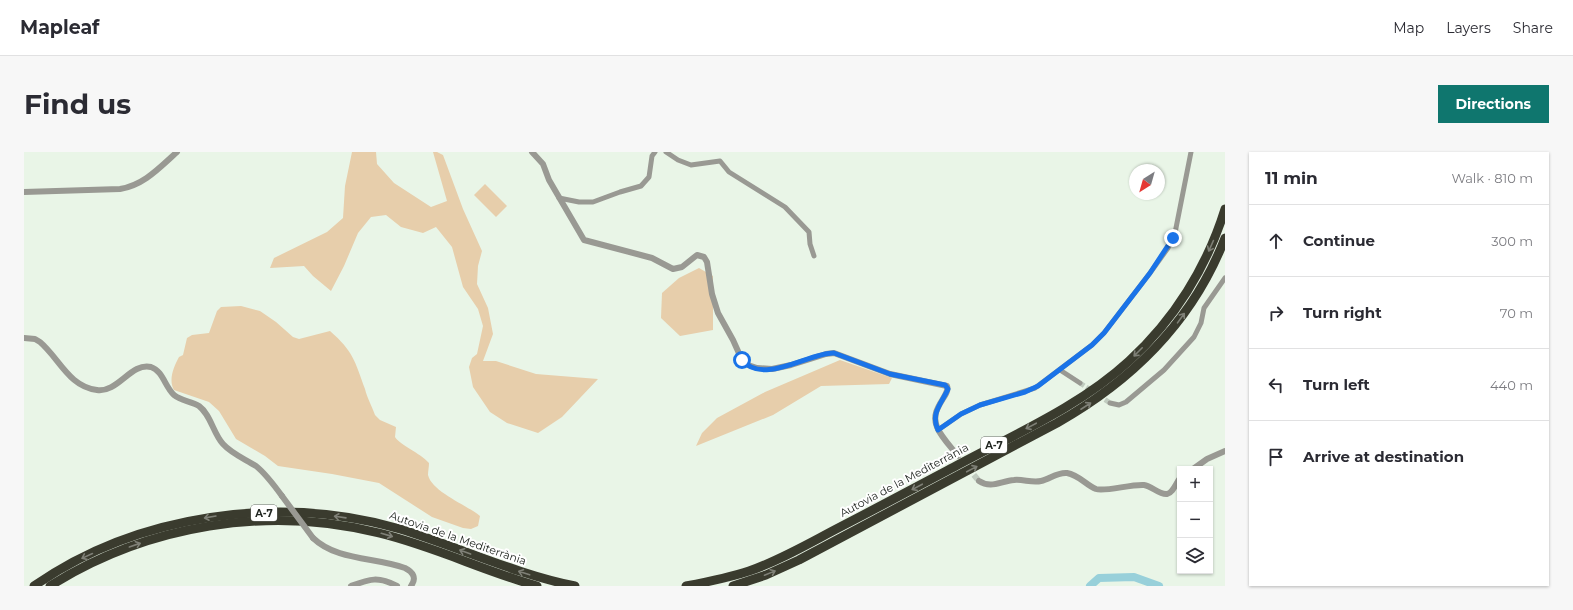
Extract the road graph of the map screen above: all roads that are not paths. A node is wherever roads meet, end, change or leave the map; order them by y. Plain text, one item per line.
1 (177, 152) edge
2 (532, 152) edge
3 (655, 152) edge
4 (666, 152) edge
5 (1191, 152) edge
6 (24, 192) edge
7 (558, 198) junction
8 (1225, 209) edge
9 (1225, 238) edge
10 (814, 256) dead end
11 (1225, 278) edge
12 (24, 338) edge
13 (1060, 370) junction
14 (1080, 383) tunnel mouth
15 (1110, 403) tunnel mouth
16 (938, 430) junction
17 (1225, 451) edge
18 (958, 456) dead end
19 (1198, 466) edge
20 (979, 481) tunnel mouth
21 (1177, 482) edge
22 (34, 586) edge
23 (50, 586) edge
24 (351, 586) edge
25 (397, 586) edge
26 (411, 586) edge
27 (537, 586) edge
28 (575, 586) edge
29 (686, 586) edge
30 (733, 586) edge

1 - 6 street
2 - 7 street
3 - 7 street
4 - 10 street
5 - 13 street
7 - 16 street
8 -> 29 highway, Autovia de la Mediterrània / A-7
30 -> 9 highway, Autovia de la Mediterrània / A-7
11 - 15 street
12 - 26 street, bridge
13 - 14 street
13 - 16 street
16 - 18 street
17 - 19 street
20 - 21 street
28 -> 22 highway, Autovia de la Mediterrània / A-7
23 -> 27 highway, Autovia de la Mediterrània / A-7
24 - 25 street

